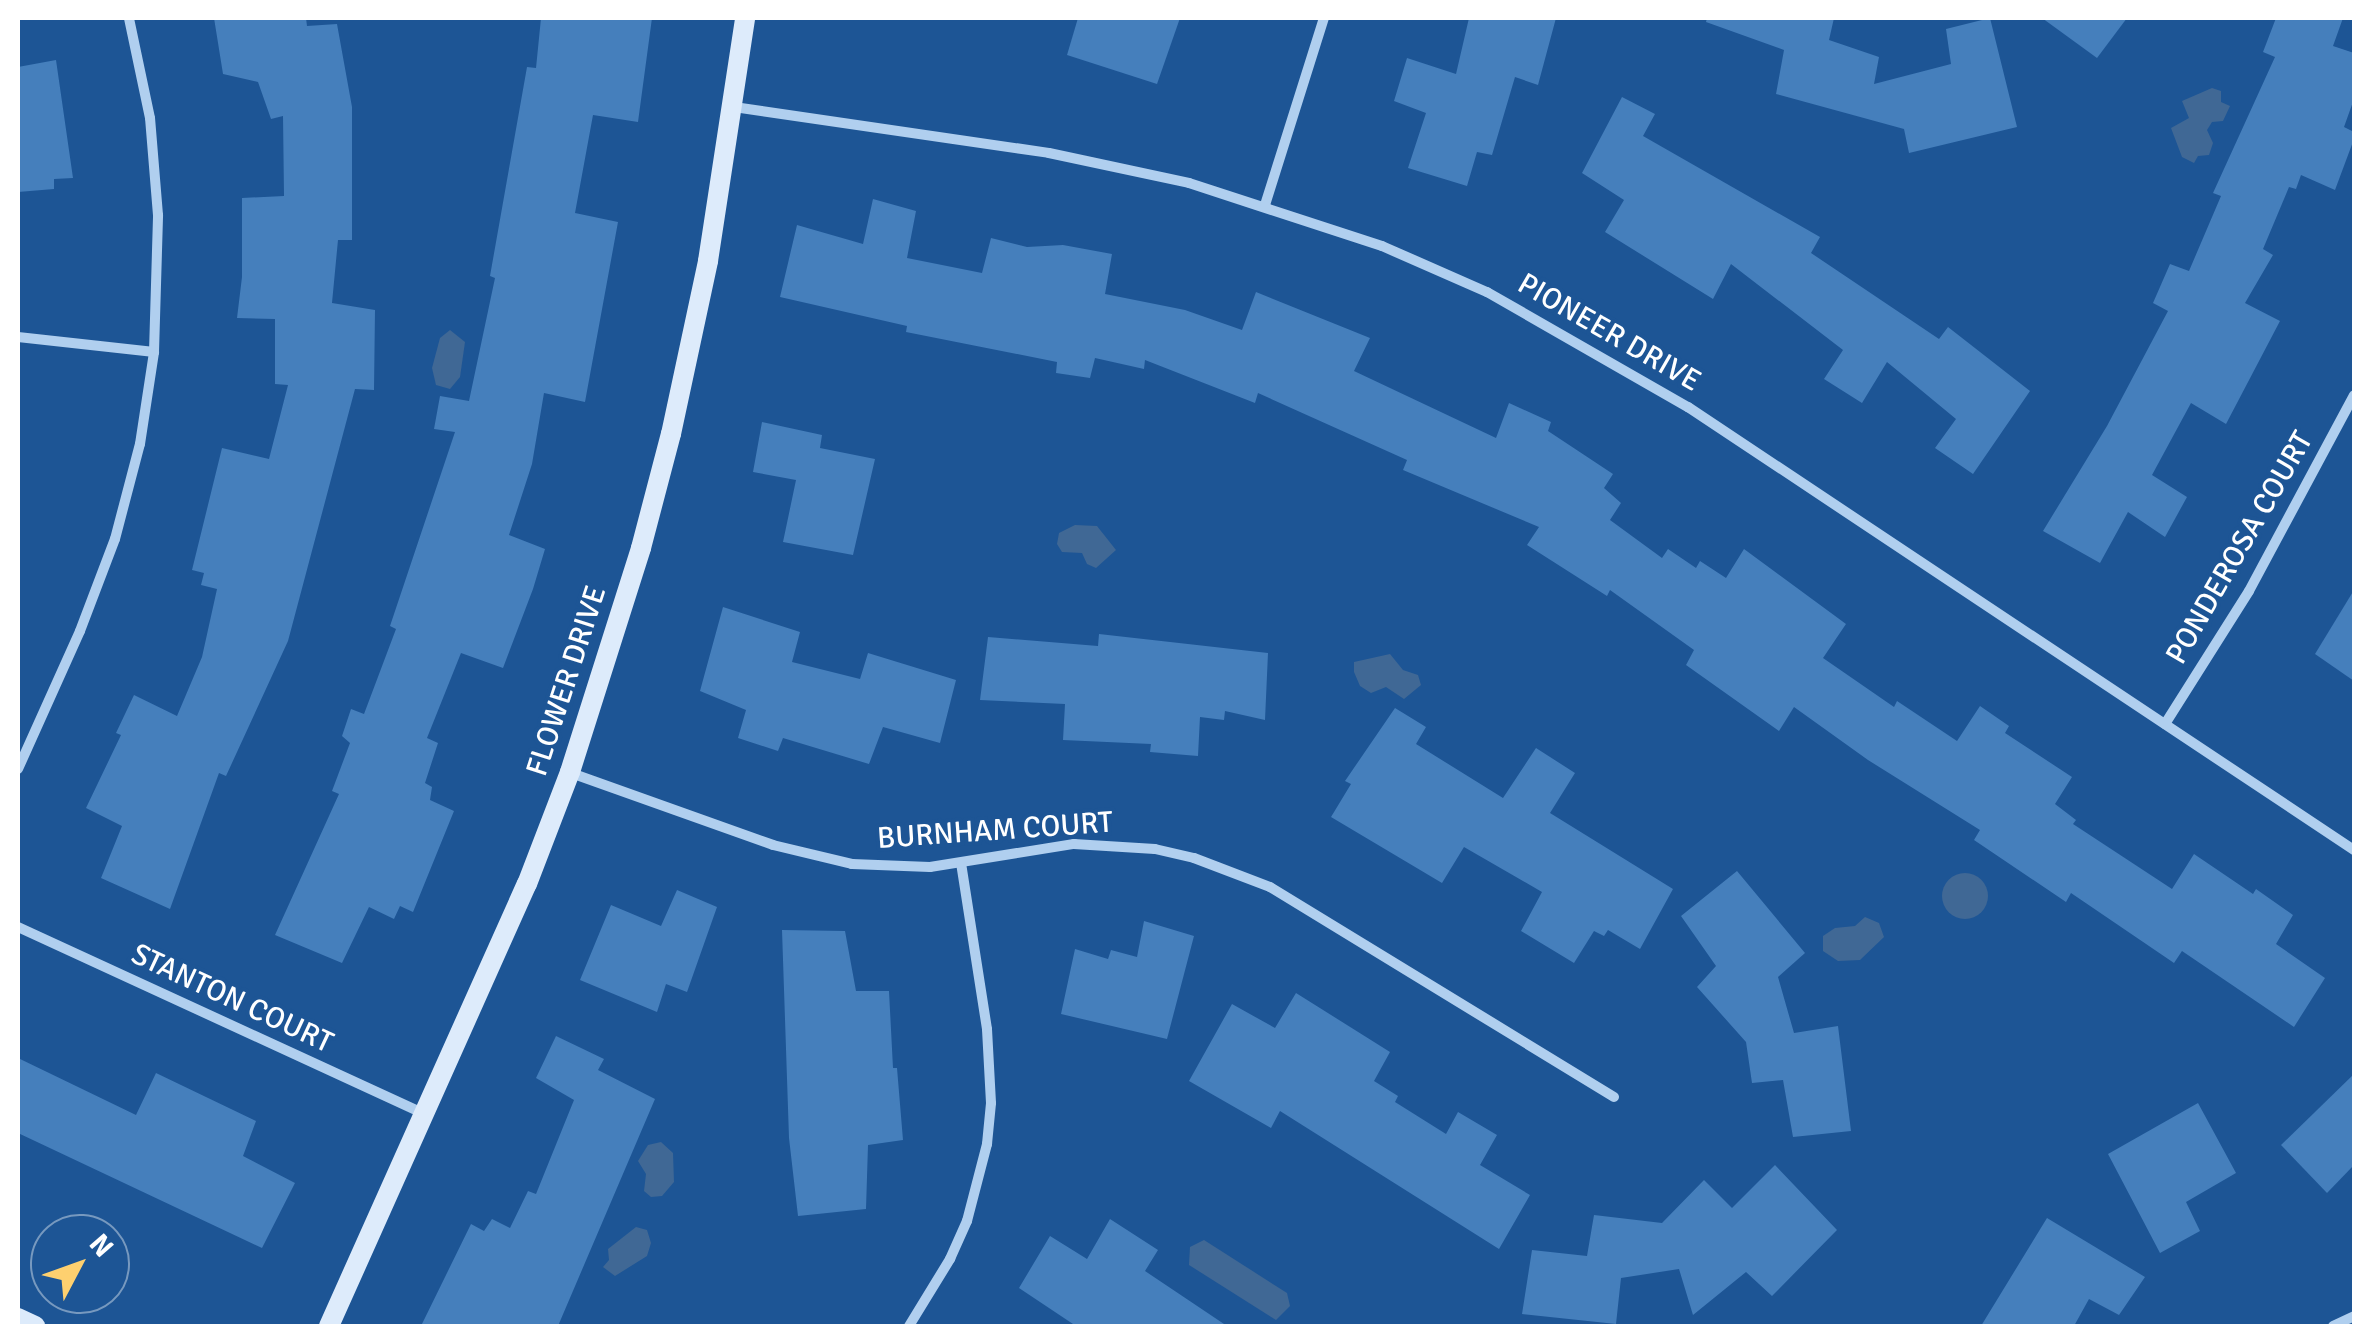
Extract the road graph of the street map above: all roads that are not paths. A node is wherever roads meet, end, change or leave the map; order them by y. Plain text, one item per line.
1 (129, 18) edge
2 (745, 18) edge
3 (1324, 18) edge
4 (734, 108) junction
5 (1265, 205) junction
6 (18, 337) edge
7 (154, 352) junction
8 (2354, 394) edge
9 (2165, 724) junction
10 (18, 769) edge
11 (570, 772) junction
12 (2354, 850) edge
13 (961, 862) junction
14 (18, 927) edge
15 (1614, 1097) dead end
16 (426, 1115) junction
17 (2354, 1316) edge
18 (18, 1318) edge
19 (35, 1326) edge
20 (329, 1326) edge
21 (909, 1326) edge
22 (2334, 1326) edge

1 - 7 street
2 - 4 street, FLOWER DRIVE
3 - 5 street
4 - 5 street, PIONEER DRIVE
4 - 11 street, FLOWER DRIVE
5 - 9 street, PIONEER DRIVE
6 - 7 street
7 - 10 street
8 - 9 street, PONDEROSA COURT
9 - 12 street, PIONEER DRIVE
11 - 13 street, BURNHAM COURT
11 - 16 street, FLOWER DRIVE
13 - 15 street, BURNHAM COURT
13 - 21 street
14 - 16 street, STANTON COURT
16 - 20 street, FLOWER DRIVE
17 - 22 street
18 - 19 street

